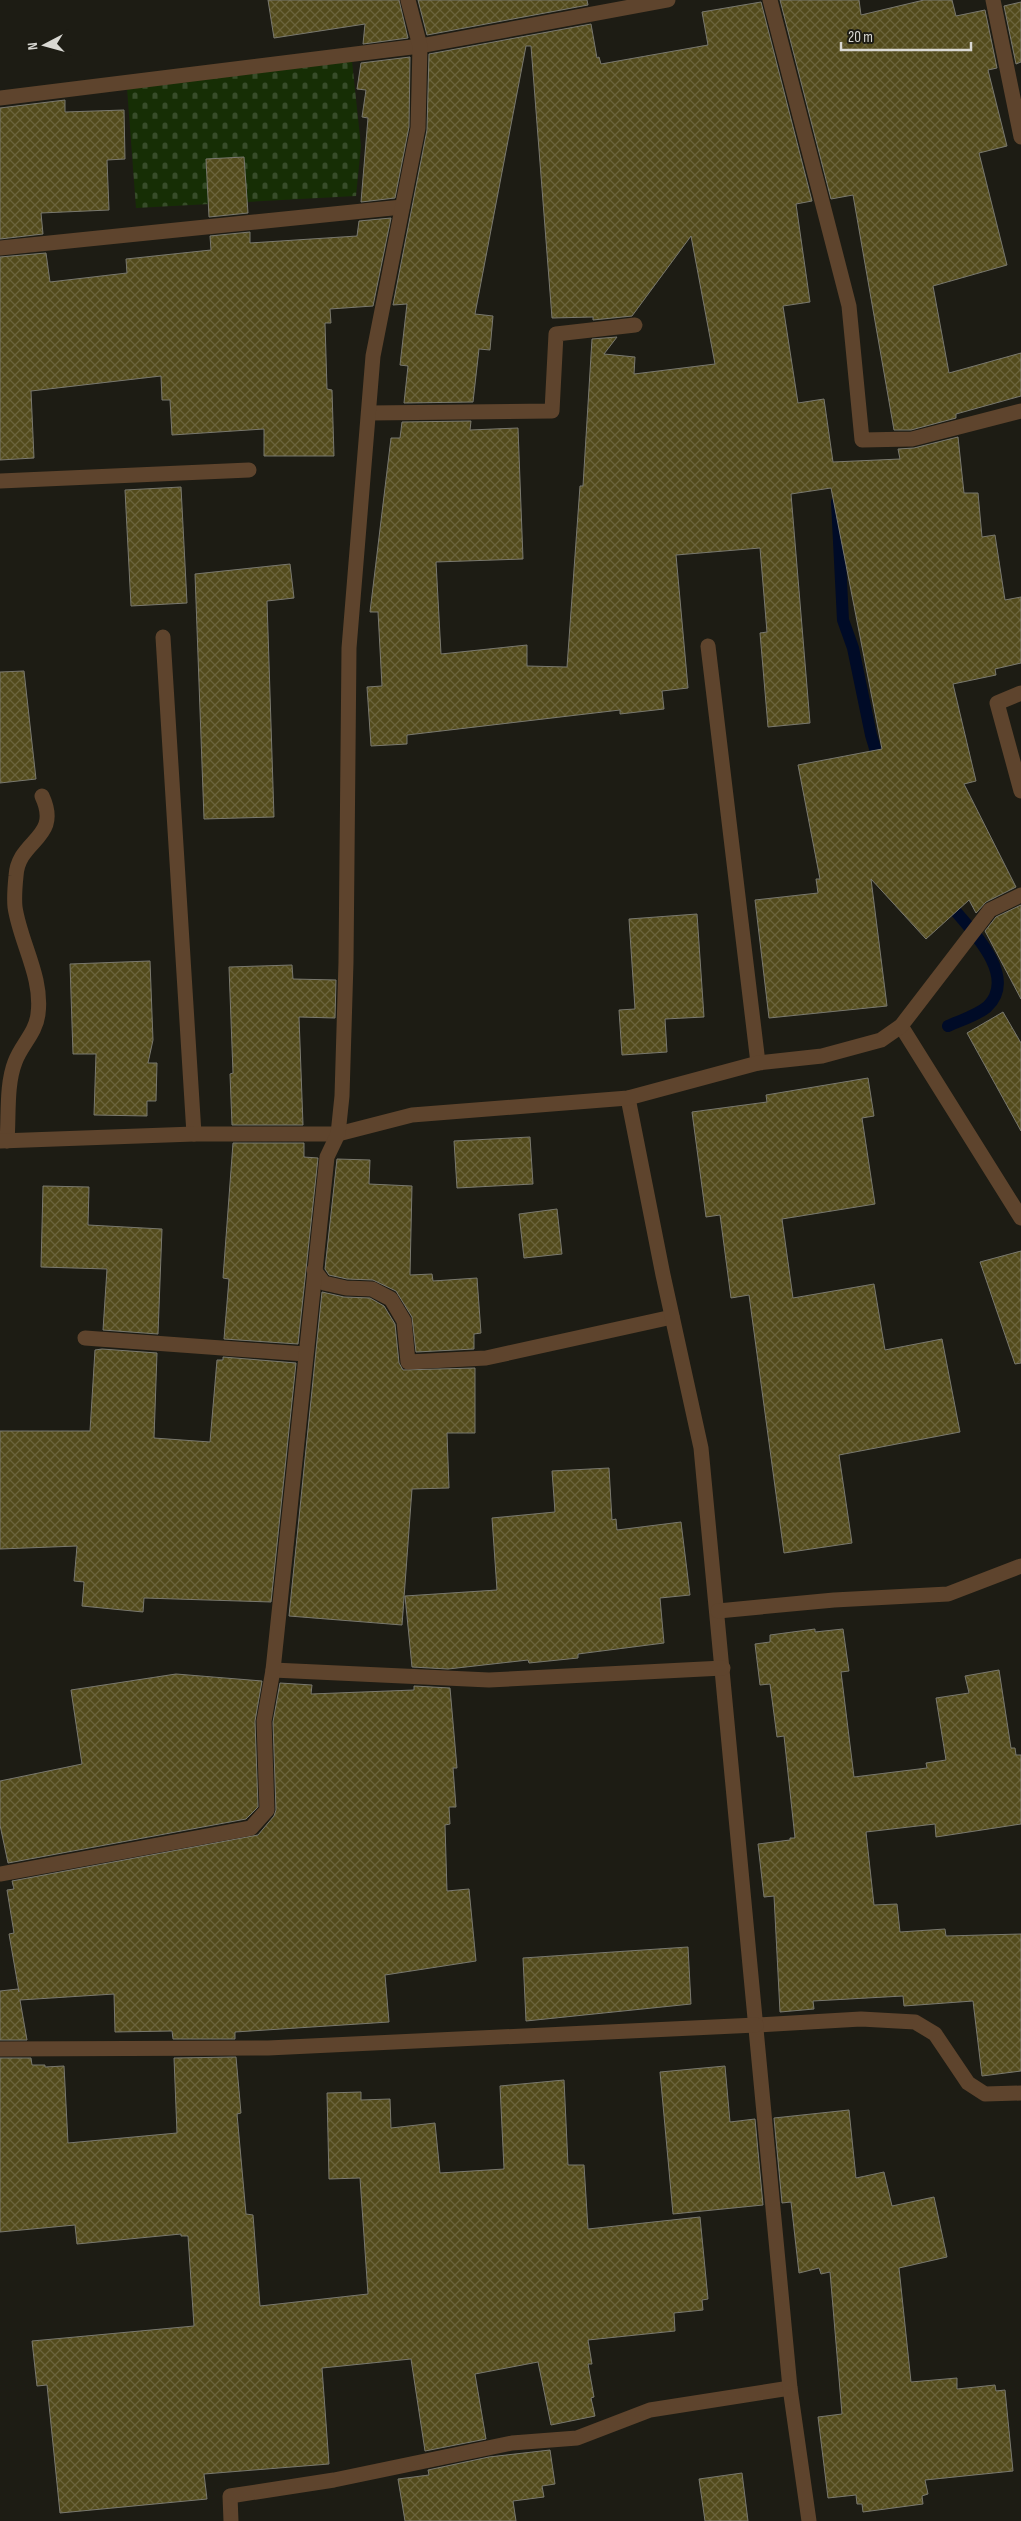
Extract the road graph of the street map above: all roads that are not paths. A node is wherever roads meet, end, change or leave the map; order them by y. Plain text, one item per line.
1 (408, 0) edge
2 (668, 0) edge
3 (770, 0) edge
4 (993, 0) edge
5 (420, 46) junction
6 (0, 98) edge
7 (1021, 138) edge
8 (402, 207) junction
9 (0, 248) edge
10 (635, 325) dead end
11 (1021, 411) edge
12 (369, 413) junction
13 (249, 470) dead end
14 (0, 481) edge
15 (162, 637) dead end
16 (708, 646) dead end
17 (1021, 692) edge
18 (1021, 791) edge
19 (42, 796) dead end
20 (1021, 895) edge
21 (901, 1026) junction
22 (758, 1063) junction
23 (628, 1098) junction
24 (194, 1134) junction
25 (338, 1134) junction
26 (4, 1141) edge
27 (1021, 1218) edge
28 (314, 1270) junction
29 (672, 1317) junction
30 (85, 1338) dead end
31 (305, 1354) junction
32 (1021, 1566) edge
33 (718, 1611) junction
34 (723, 1668) junction
35 (273, 1670) junction
36 (0, 1874) edge
37 (756, 2025) junction
38 (0, 2049) edge
39 (1021, 2093) edge
40 (790, 2388) junction
41 (231, 2521) edge
42 (809, 2521) edge

1 - 5 street
2 - 5 street
3 - 11 street
4 - 7 street
5 - 6 street
5 - 8 street
8 - 9 street
8 - 12 street
10 - 12 street
12 - 25 street
13 - 14 street
15 - 24 street
16 - 22 street
17 - 18 street
19 - 26 street
20 - 21 street
21 - 22 street
21 - 27 street
22 - 23 street
23 - 25 street
23 - 29 street
24 - 25 street
24 - 26 street
25 - 28 street
28 - 29 street
28 - 31 street
29 - 33 street
30 - 31 street
31 - 35 street
32 - 33 street
33 - 34 street
34 - 35 street
34 - 37 street
35 - 36 street
37 - 38 street
37 - 39 street
37 - 40 street
40 - 41 street
40 - 42 street

